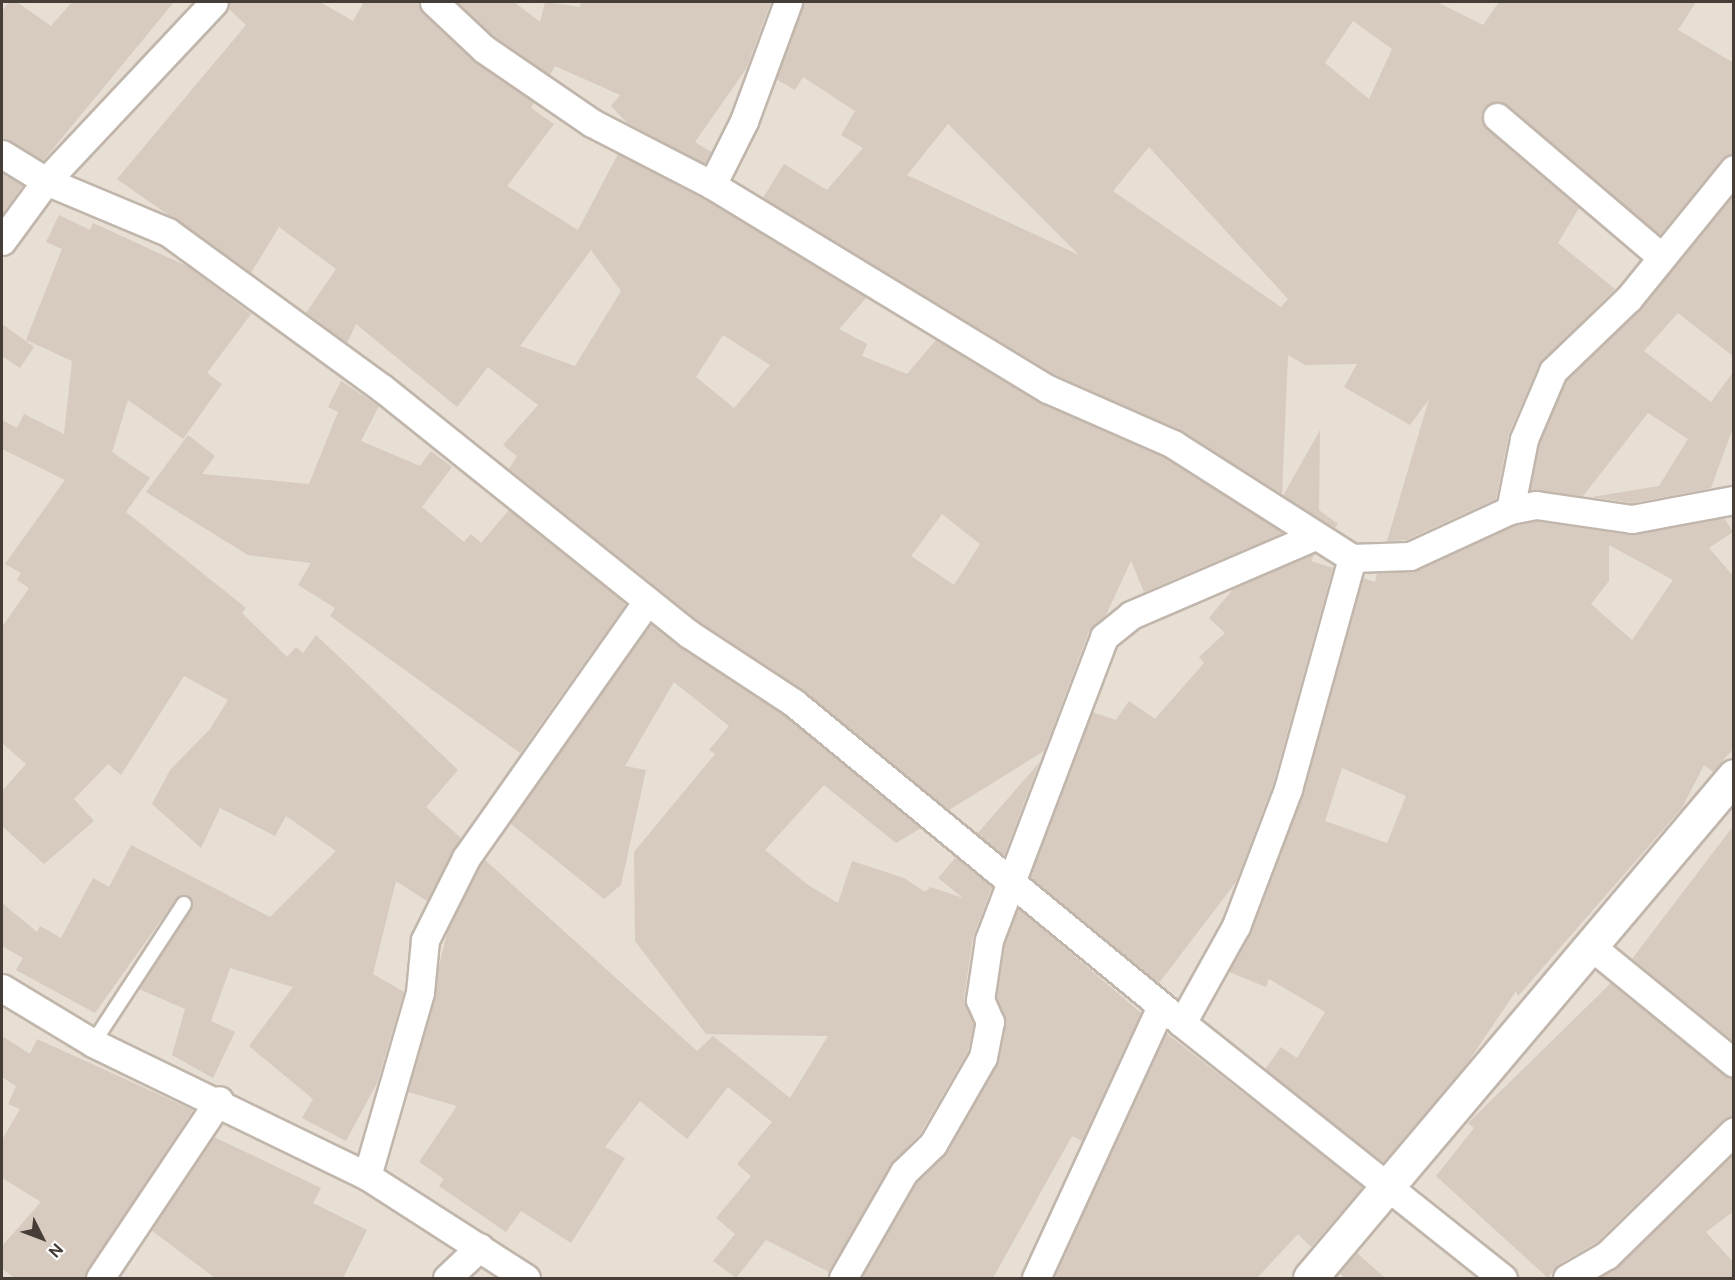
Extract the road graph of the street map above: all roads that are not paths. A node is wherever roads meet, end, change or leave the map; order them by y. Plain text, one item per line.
1 (214, 2) edge
2 (434, 2) edge
3 (788, 2) edge
4 (1497, 117) dead end
5 (2, 154) edge
6 (1734, 169) edge
7 (46, 181) junction
8 (712, 185) junction
9 (2, 241) edge
10 (1659, 255) junction
11 (1734, 500) edge
12 (1510, 510) junction
13 (1315, 536) junction
14 (1352, 558) junction
15 (647, 601) junction
16 (1734, 776) edge
17 (1015, 883) junction
18 (184, 904) dead end
19 (1592, 947) junction
20 (2, 988) edge
21 (1161, 1006) junction
22 (1182, 1023) junction
23 (93, 1043) junction
24 (1734, 1063) edge
25 (219, 1100) junction
26 (1734, 1131) edge
27 (367, 1176) junction
28 (1387, 1184) junction
29 (480, 1247) junction
30 (100, 1278) edge
31 (447, 1278) edge
32 (526, 1278) edge
33 (843, 1278) edge
34 (1036, 1278) edge
35 (1310, 1278) edge
36 (1503, 1278) edge
37 (1567, 1278) edge

1 - 7 street
2 - 8 street
3 - 8 street
4 - 10 street
5 - 7 street
6 - 10 street
7 - 9 street
7 - 15 street
8 - 13 street
10 - 12 street
11 - 12 street
12 - 14 street
13 - 14 street
13 - 17 street
14 - 22 street
15 - 17 street
15 - 27 street
16 - 19 street
17 - 21 street
17 - 33 street
18 - 23 lane
19 - 24 street
19 - 28 street
20 - 23 street
21 - 22 street
21 - 34 street
22 - 28 street
23 - 25 street
25 - 27 street
25 - 30 street
26 - 37 street
27 - 29 street
28 - 35 street
28 - 36 street
29 - 31 street
29 - 32 street

